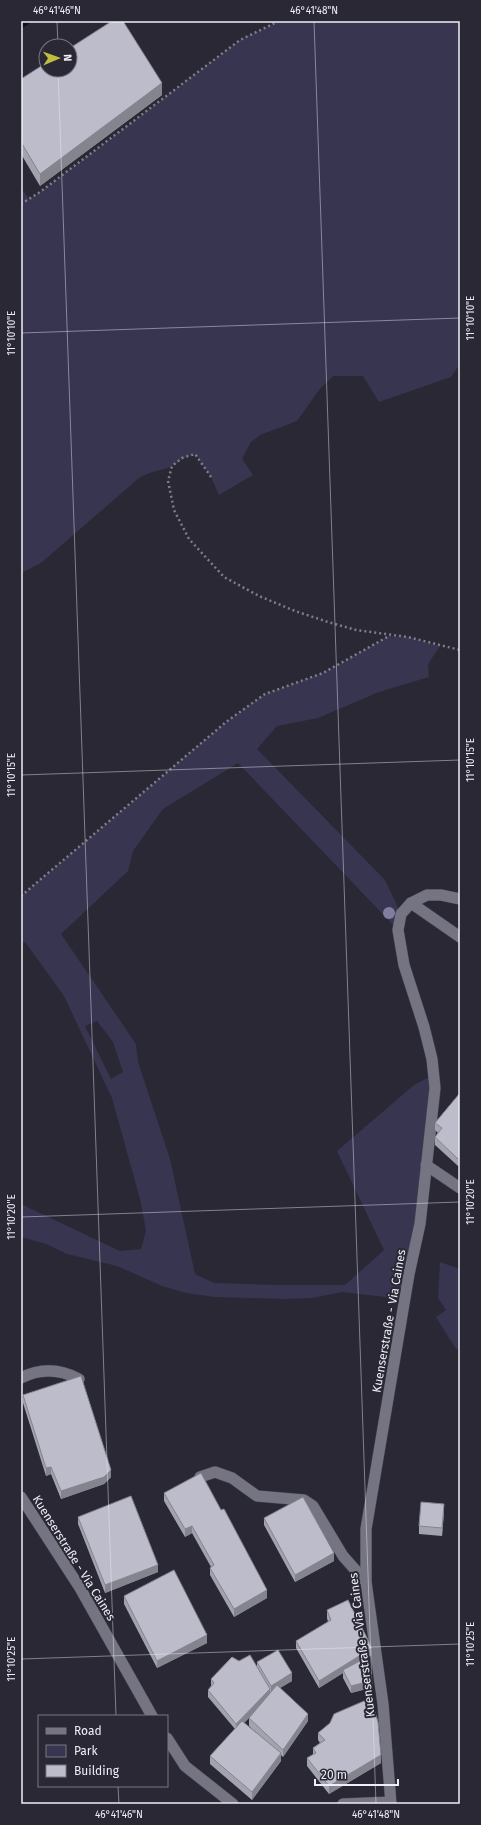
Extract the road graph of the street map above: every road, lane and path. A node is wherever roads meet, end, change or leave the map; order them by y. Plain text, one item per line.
1 (279, 21) edge
2 (21, 204) edge
3 (211, 477) dead end
4 (388, 636) junction
5 (460, 650) edge
6 (21, 896) edge
7 (460, 899) edge
8 (411, 903) junction
9 (460, 937) edge
10 (426, 1165) junction
11 (460, 1188) edge
12 (21, 1378) edge
13 (79, 1379) edge
14 (200, 1476) edge
15 (21, 1497) edge
16 (366, 1582) junction
17 (151, 1715) edge
18 (168, 1740) edge
19 (391, 1803) edge
20 (233, 1804) edge
21 (343, 1804) edge

1 - 2 path
3 - 4 path
4 - 5 path
4 - 6 path
7 - 8 street
8 - 9 street
8 - 10 street, Kuenserstraße - Via Caines
10 - 11 street
10 - 16 street, Kuenserstraße - Via Caines
12 - 13 street
14 - 16 street
15 - 17 street, Kuenserstraße - Via Caines
16 - 19 street, Kuenserstraße - Via Caines
18 - 20 street
19 - 21 street, Kuenserstraße - Via Caines

